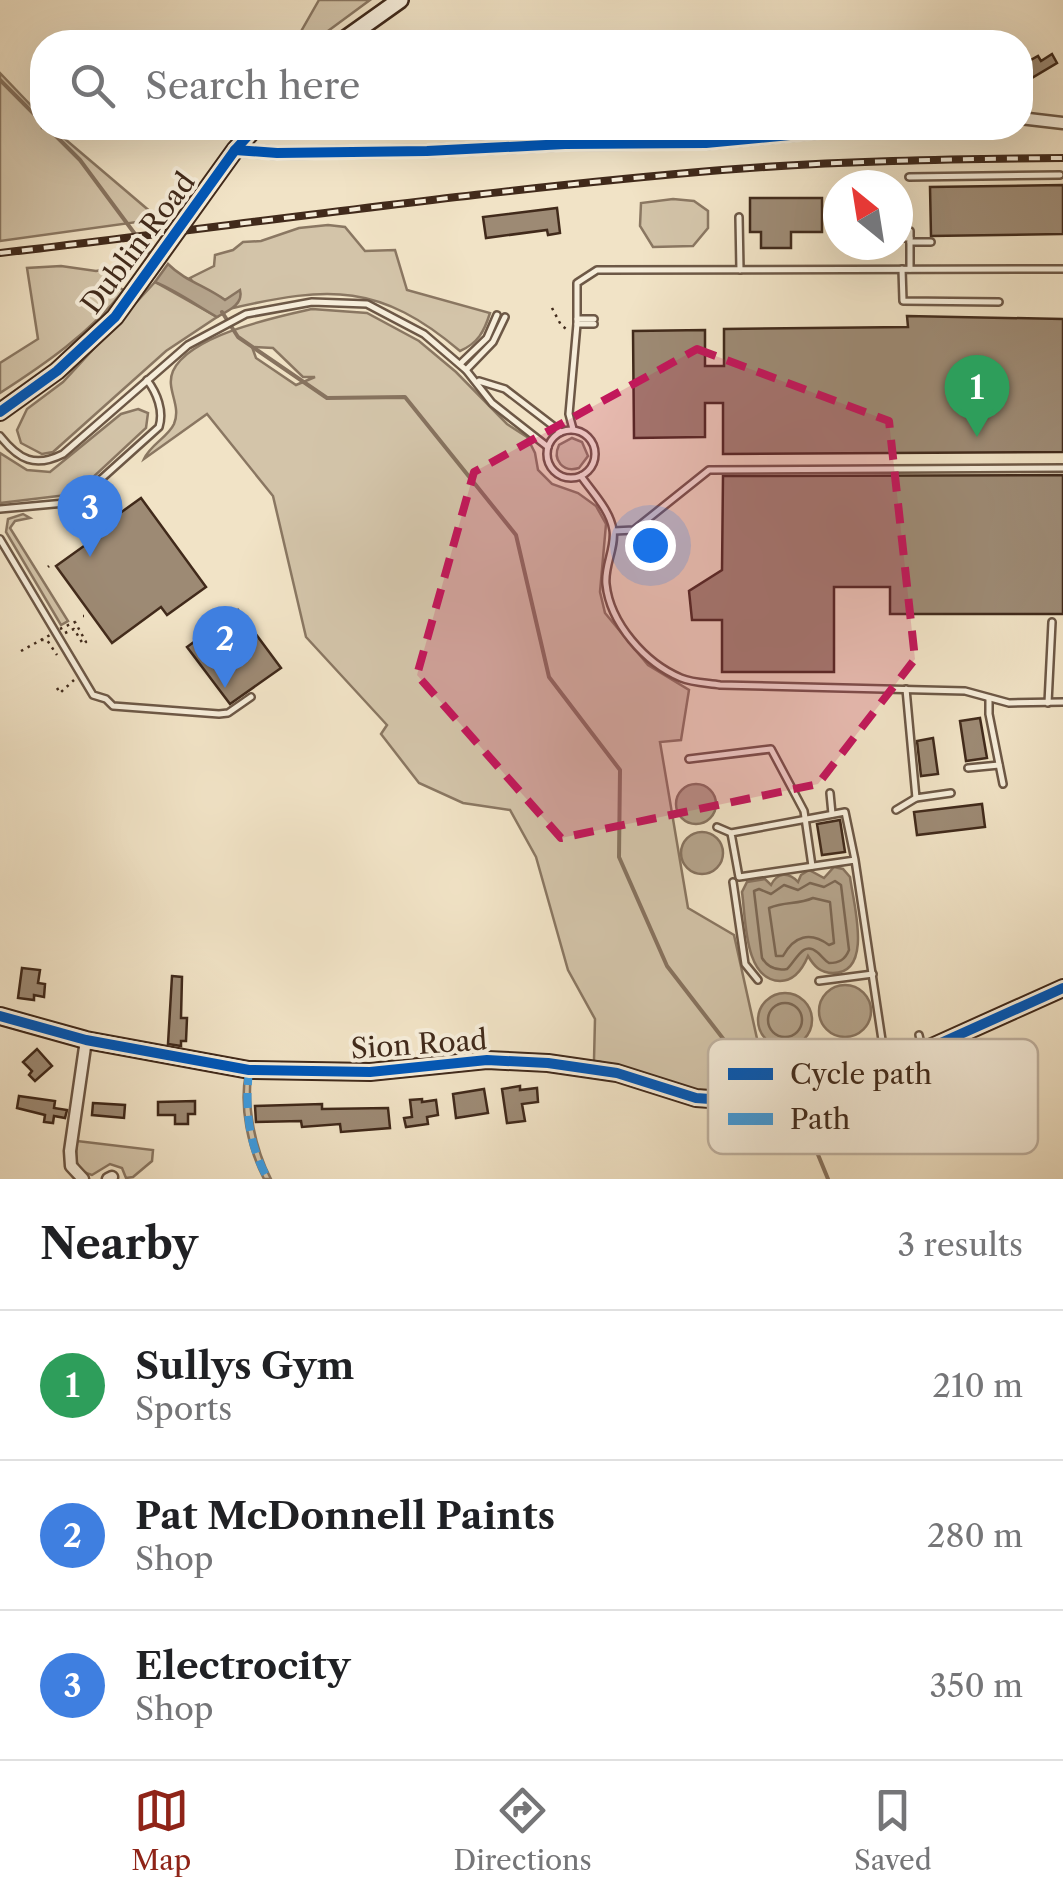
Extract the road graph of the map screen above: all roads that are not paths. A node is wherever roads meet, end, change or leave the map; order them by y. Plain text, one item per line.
1 (400, 0) edge
2 (358, 30) edge
3 (1033, 120) edge
4 (1063, 123) edge
5 (244, 140) edge
6 (737, 140) edge
7 (235, 150) junction
8 (1060, 175) dead end
9 (913, 177) edge
10 (739, 217) dead end
11 (913, 238) edge
12 (931, 242) dead end
13 (910, 260) edge
14 (902, 269) junction
15 (910, 269) junction
16 (1063, 269) edge
17 (740, 270) junction
18 (998, 302) dead end
19 (497, 315) dead end
20 (505, 317) dead end
21 (577, 321) junction
22 (594, 321) dead end
23 (463, 367) junction
24 (147, 380) junction
25 (476, 380) junction
26 (0, 412) edge
27 (573, 429) junction
28 (561, 432) junction
29 (0, 436) edge
30 (548, 447) junction
31 (1063, 468) edge
32 (581, 476) junction
33 (0, 509) edge
34 (614, 531) junction
35 (0, 540) edge
36 (3, 551) edge
37 (1052, 622) dead end
38 (906, 690) junction
39 (251, 698) dead end
40 (989, 698) junction
41 (1048, 702) junction
42 (1063, 702) edge
43 (920, 734) dead end
44 (910, 736) junction
45 (689, 759) dead end
46 (999, 765) junction
47 (968, 768) dead end
48 (1003, 784) dead end
49 (830, 792) dead end
50 (951, 793) dead end
51 (916, 798) junction
52 (896, 810) dead end
53 (832, 814) junction
54 (805, 822) junction
55 (717, 827) dead end
56 (730, 833) junction
57 (855, 860) junction
58 (812, 866) junction
59 (732, 881) junction
60 (873, 974) junction
61 (758, 980) dead end
62 (820, 981) dead end
63 (1063, 988) edge
64 (0, 1016) edge
65 (882, 1039) edge
66 (931, 1039) edge
67 (86, 1040) junction
68 (708, 1099) edge
69 (83, 1179) edge

1 - 2 street
3 - 4 street
5 - 7 street, Dublin Road
6 - 7 street
7 - 26 street, Dublin Road
8 - 9 lane
10 - 17 lane
11 - 12 lane
13 - 15 lane
14 - 15 lane
14 - 17 lane
14 - 18 lane
15 - 16 lane
17 - 21 lane
19 - 23 lane
20 - 23 lane
21 - 22 lane
21 - 27 lane
23 - 24 lane
23 - 25 lane
24 - 29 lane
24 - 33 lane
25 - 28 lane
25 - 30 lane
27 - 28 lane
27 - 32 lane
28 - 30 lane
30 - 32 lane
31 - 34 lane
32 - 34 lane
34 - 38 lane
35 - 36 lane
36 - 39 lane
37 - 41 lane
38 - 40 lane
38 - 44 lane
40 - 41 lane
40 - 46 lane
41 - 42 lane
43 - 44 lane
44 - 51 lane
45 - 54 lane
46 - 47 lane
46 - 48 lane
49 - 53 lane
50 - 51 lane
51 - 52 lane
53 - 54 lane
53 - 57 lane
54 - 56 lane
54 - 58 lane
55 - 56 lane
56 - 59 lane
57 - 58 lane
57 - 60 lane
58 - 59 lane
59 - 61 lane
60 - 62 lane
60 - 65 lane
63 - 66 street, Sion Road
64 - 67 street, Sion Road
67 - 68 street, Sion Road
67 - 69 street

